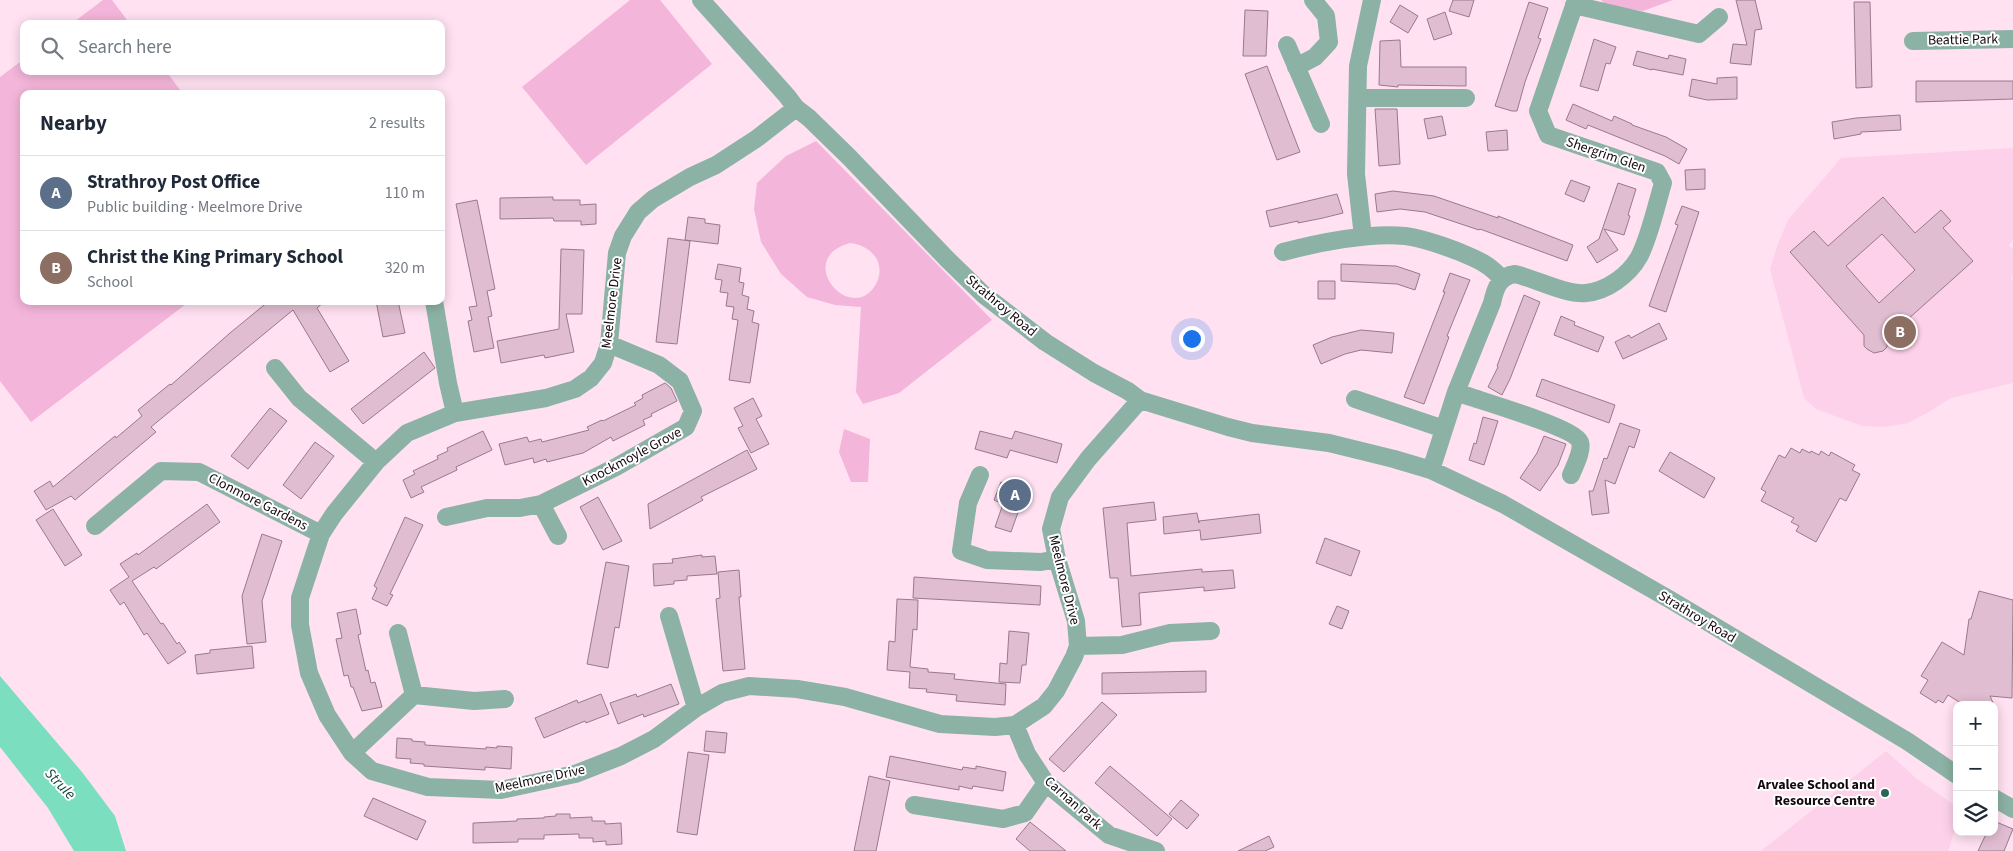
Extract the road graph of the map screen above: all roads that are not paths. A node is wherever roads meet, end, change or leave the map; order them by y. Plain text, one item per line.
1 (701, 0) edge
2 (1313, 0) edge
3 (1372, 0) edge
4 (1575, 3) edge
5 (1719, 17) dead end
6 (2013, 39) edge
7 (1913, 41) dead end
8 (1287, 45) dead end
9 (1296, 67) junction
10 (1358, 98) junction
11 (1466, 98) dead end
12 (796, 108) junction
13 (1321, 124) dead end
14 (1363, 237) junction
15 (1282, 252) dead end
16 (1502, 279) junction
17 (435, 305) edge
18 (609, 344) junction
19 (276, 368) dead end
20 (1456, 392) junction
21 (1356, 399) dead end
22 (1140, 400) junction
23 (455, 413) junction
24 (1444, 429) junction
25 (376, 462) junction
26 (1431, 470) junction
27 (980, 475) dead end
28 (1571, 475) dead end
29 (541, 504) junction
30 (446, 517) dead end
31 (95, 526) dead end
32 (321, 534) junction
33 (558, 536) dead end
34 (1057, 559) junction
35 (669, 616) dead end
36 (1211, 631) dead end
37 (398, 633) dead end
38 (1078, 646) junction
39 (414, 695) junction
40 (505, 699) dead end
41 (696, 708) junction
42 (1015, 725) junction
43 (352, 753) junction
44 (1953, 772) edge
45 (1046, 783) junction
46 (1998, 800) edge
47 (914, 805) dead end
48 (2013, 809) edge
49 (1156, 851) edge

1 - 12 street, Strathroy Road
2 - 9 street
3 - 10 street
4 - 5 street
4 - 16 street, Shergrim Glen
6 - 7 street, Beattie Park
8 - 9 street
9 - 13 street
10 - 11 street
10 - 14 street
12 - 18 street, Meelmore Drive
12 - 22 street, Strathroy Road
14 - 15 street
14 - 16 street
16 - 20 street
17 - 23 street
18 - 23 street, Meelmore Drive
18 - 29 street, Knockmoyle Grove
19 - 25 street
20 - 24 street
20 - 28 street
21 - 24 street
22 - 26 street, Strathroy Road
22 - 34 street, Meelmore Drive
23 - 25 street, Meelmore Drive
24 - 26 street
25 - 32 street, Meelmore Drive
26 - 44 street, Strathroy Road
27 - 34 street
29 - 30 street, Knockmoyle Grove
29 - 33 street
31 - 32 street, Clonmore Gardens
32 - 43 street, Meelmore Drive
34 - 38 street, Meelmore Drive
35 - 41 street
36 - 38 street
37 - 39 street
38 - 42 street, Meelmore Drive
39 - 40 street
39 - 43 street
41 - 42 street, Meelmore Drive
41 - 43 street, Meelmore Drive
42 - 45 street, Carnan Park
45 - 47 street
45 - 49 street, Carnan Park
46 - 48 street

